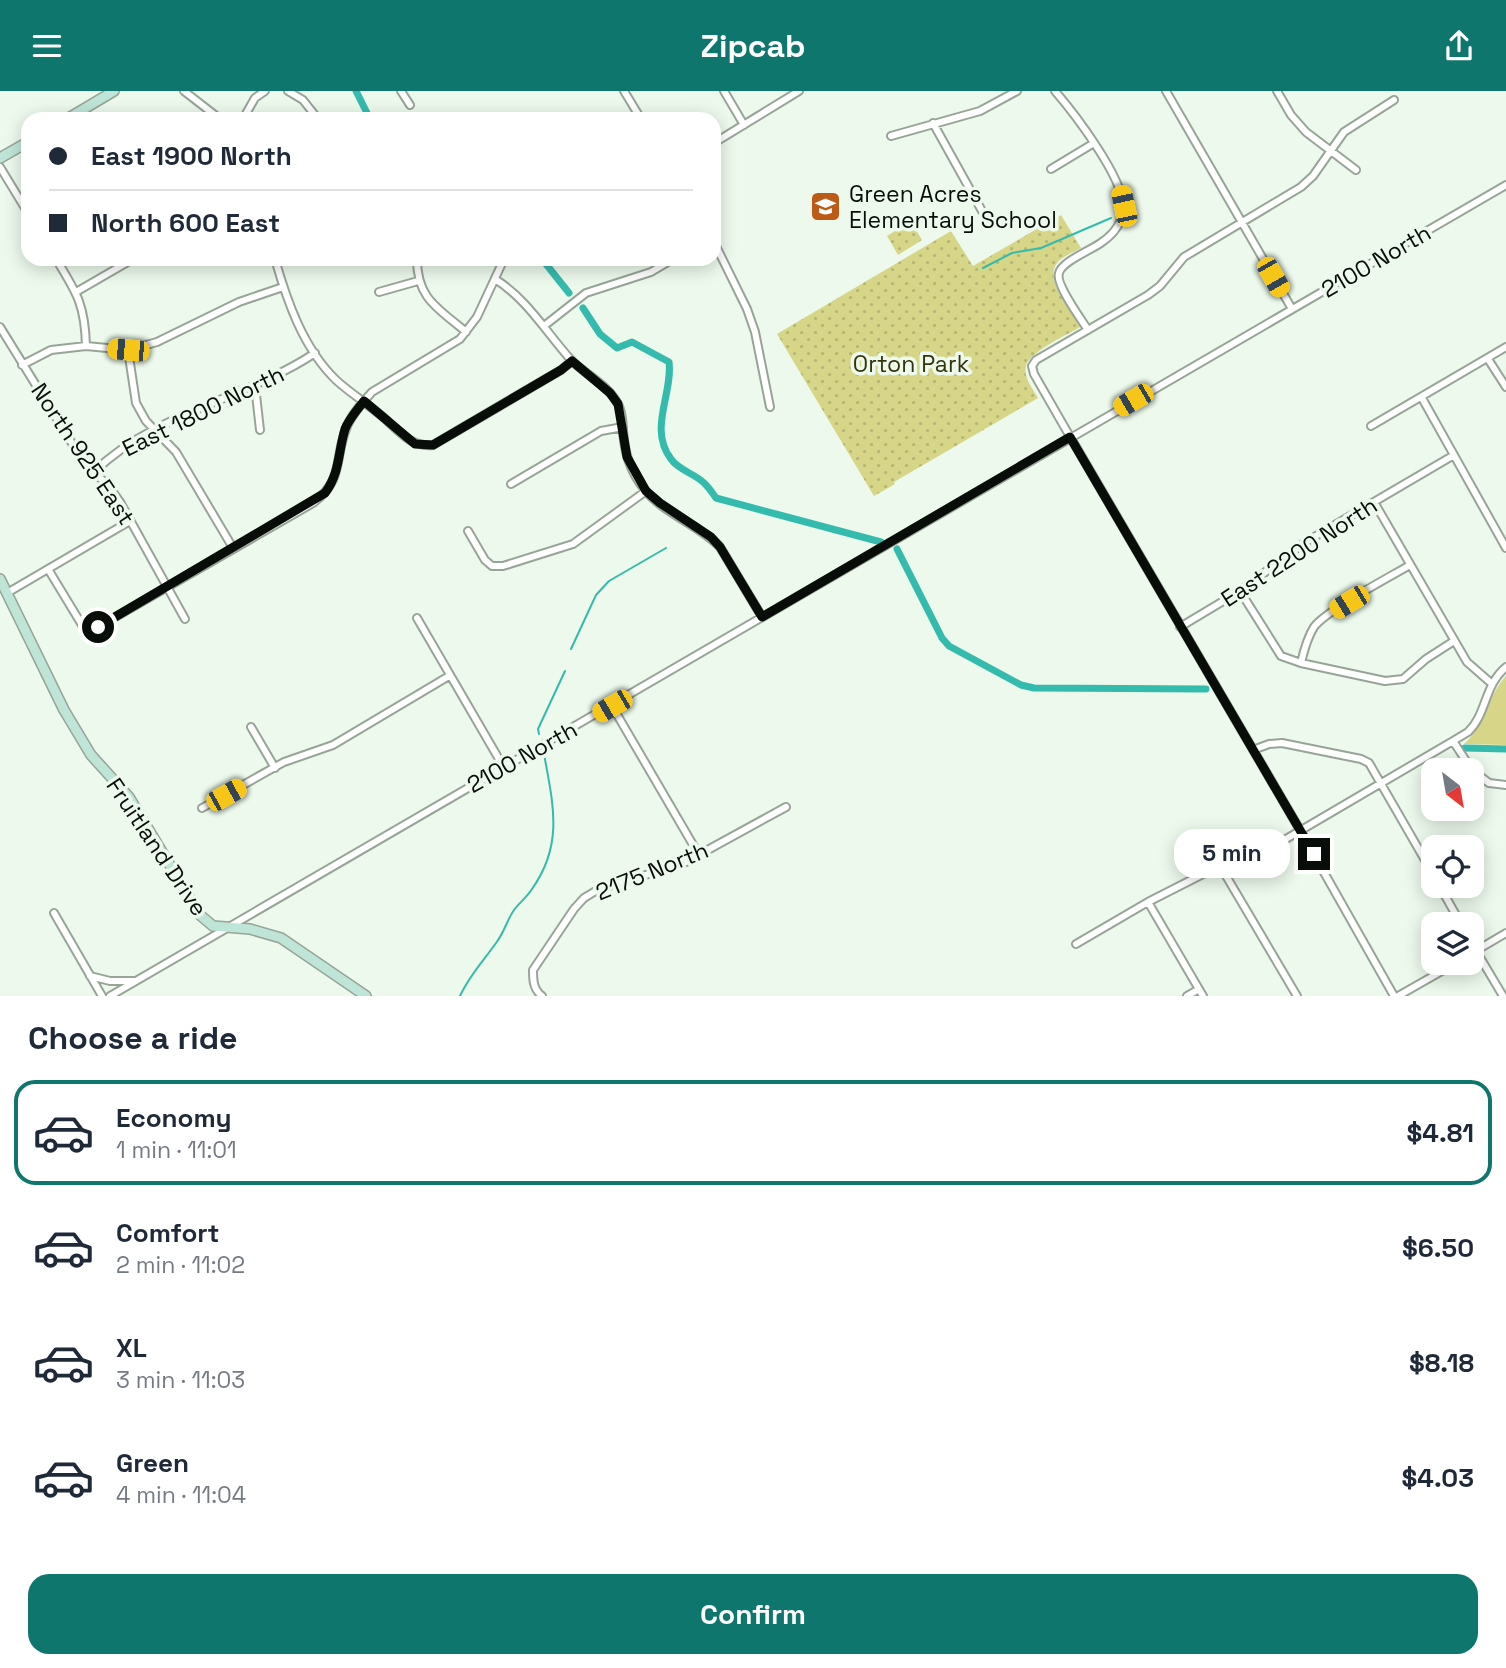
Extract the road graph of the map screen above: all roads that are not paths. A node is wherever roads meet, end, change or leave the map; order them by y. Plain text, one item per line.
1 (114, 91) edge
2 (184, 91) edge
3 (265, 91) edge
4 (288, 91) edge
5 (401, 91) edge
6 (624, 91) edge
7 (724, 91) edge
8 (799, 91) edge
9 (1017, 91) edge
10 (1055, 91) edge
11 (1166, 91) edge
12 (1277, 91) edge
13 (1394, 100) dead end
14 (410, 105) dead end
15 (84, 112) edge
16 (211, 112) edge
17 (247, 112) edge
18 (312, 112) edge
19 (637, 112) edge
20 (933, 123) junction
21 (744, 125) junction
22 (891, 136) dead end
23 (721, 139) edge
24 (1094, 143) junction
25 (21, 146) edge
26 (1332, 150) junction
27 (0, 158) edge
28 (0, 167) edge
29 (1051, 169) dead end
30 (1356, 170) dead end
31 (1506, 185) edge
32 (21, 202) edge
33 (982, 212) dead end
34 (1242, 223) junction
35 (721, 257) edge
36 (60, 266) edge
37 (121, 266) edge
38 (277, 266) edge
39 (417, 266) edge
40 (501, 266) edge
41 (661, 266) edge
42 (495, 279) junction
43 (418, 281) junction
44 (283, 287) junction
45 (76, 292) junction
46 (379, 292) dead end
47 (1292, 309) junction
48 (544, 326) junction
49 (0, 327) edge
50 (1088, 330) junction
51 (466, 332) junction
52 (86, 346) junction
53 (1506, 347) edge
54 (128, 350) junction
55 (315, 353) junction
56 (1488, 359) junction
57 (572, 361) junction
58 (22, 365) junction
59 (255, 386) junction
60 (1506, 387) edge
61 (1422, 397) junction
62 (364, 401) junction
63 (770, 407) dead end
64 (1371, 426) dead end
65 (623, 427) junction
66 (155, 430) junction
67 (260, 430) dead end
68 (1070, 437) junction
69 (1454, 456) junction
70 (94, 472) junction
71 (511, 484) dead end
72 (646, 491) junction
73 (1374, 502) junction
74 (130, 521) junction
75 (468, 531) dead end
76 (233, 548) junction
77 (1506, 548) edge
78 (1410, 565) junction
79 (48, 569) junction
80 (0, 579) edge
81 (166, 586) junction
82 (1240, 591) junction
83 (7, 593) junction
84 (762, 617) junction
85 (417, 618) dead end
86 (185, 619) dead end
87 (1180, 627) junction
88 (1454, 641) junction
89 (1301, 663) junction
90 (1506, 667) edge
91 (449, 676) junction
92 (1491, 683) junction
93 (612, 706) junction
94 (251, 727) dead end
95 (1453, 741) junction
96 (1253, 750) junction
97 (1464, 758) edge
98 (503, 766) junction
99 (275, 768) junction
100 (1484, 779) edge
101 (1382, 783) junction
102 (1506, 785) edge
103 (786, 807) dead end
104 (202, 808) dead end
105 (1300, 831) junction
106 (1421, 853) edge
107 (699, 855) junction
108 (1222, 869) junction
109 (1148, 902) junction
110 (54, 913) dead end
111 (228, 927) junction
112 (1506, 933) edge
113 (1076, 944) dead end
114 (1484, 944) edge
115 (1484, 966) edge
116 (1434, 975) edge
117 (90, 976) junction
118 (136, 981) junction
119 (1201, 993) edge
120 (102, 996) edge
121 (110, 996) edge
122 (366, 996) edge
123 (542, 996) edge
124 (1187, 996) edge
125 (1297, 996) edge
126 (1396, 996) edge
127 (1503, 996) edge

1 - 15 street
2 - 16 street
3 - 17 street
4 - 18 street
5 - 14 street
6 - 19 street
7 - 21 street
8 - 21 street
9 - 20 street
10 - 24 street
11 - 34 street
12 - 26 street
13 - 26 street
20 - 22 street
20 - 33 street
21 - 23 street
24 - 29 street
24 - 50 street
25 - 27 street
26 - 30 street
26 - 34 street
28 - 32 street
31 - 47 street, 2100 North
34 - 47 street
34 - 50 street
35 - 63 street
36 - 45 street
37 - 45 street
38 - 44 street
39 - 43 street
40 - 42 street
41 - 48 street
42 - 48 street
42 - 51 street
43 - 46 street
43 - 51 street
44 - 54 street
44 - 55 street
45 - 52 street
47 - 68 street, 2100 North
48 - 57 street
49 - 58 street, North 925 East
50 - 68 street
51 - 62 street
52 - 54 street
52 - 58 street
53 - 56 street
54 - 66 street
55 - 59 street, East 1800 North
55 - 62 street
56 - 60 street
56 - 61 street
57 - 62 street
57 - 65 street
58 - 70 street, North 925 East
59 - 66 street, East 1800 North
59 - 67 street
61 - 64 street
61 - 69 street
62 - 76 street
65 - 71 street
65 - 72 street
66 - 70 street, East 1800 North
66 - 76 street
68 - 84 street, 2100 North
68 - 87 street
69 - 73 street, East 2200 North
69 - 77 street
70 - 74 street, North 925 East
72 - 75 street
72 - 84 street
73 - 78 street
73 - 82 street, East 2200 North
74 - 79 street
74 - 81 street, North 925 East
76 - 81 street
78 - 88 street
78 - 89 street
79 - 81 street
79 - 83 street
80 - 83 street, Fruitland Drive
81 - 86 street, North 925 East
82 - 87 street, East 2200 North
82 - 89 street
83 - 111 street, Fruitland Drive
84 - 93 street, 2100 North
85 - 91 street
87 - 96 street
88 - 89 street
88 - 92 street
90 - 92 street
91 - 98 street
91 - 99 street
92 - 95 street
93 - 98 street, 2100 North
93 - 107 street
94 - 99 street
95 - 97 street
95 - 101 street
96 - 101 street
96 - 105 street
98 - 111 street, 2100 North
99 - 104 street
100 - 102 street
101 - 105 street
101 - 106 street
103 - 107 street, 2175 North
105 - 108 street
105 - 126 street
107 - 123 street, 2175 North
108 - 109 street
108 - 125 street
109 - 113 street
109 - 119 street
110 - 117 street
111 - 118 street, 2100 North
111 - 122 street, Fruitland Drive
112 - 114 street
115 - 127 street
116 - 126 street
117 - 118 street
117 - 120 street
118 - 121 street, 2100 North
119 - 124 street

